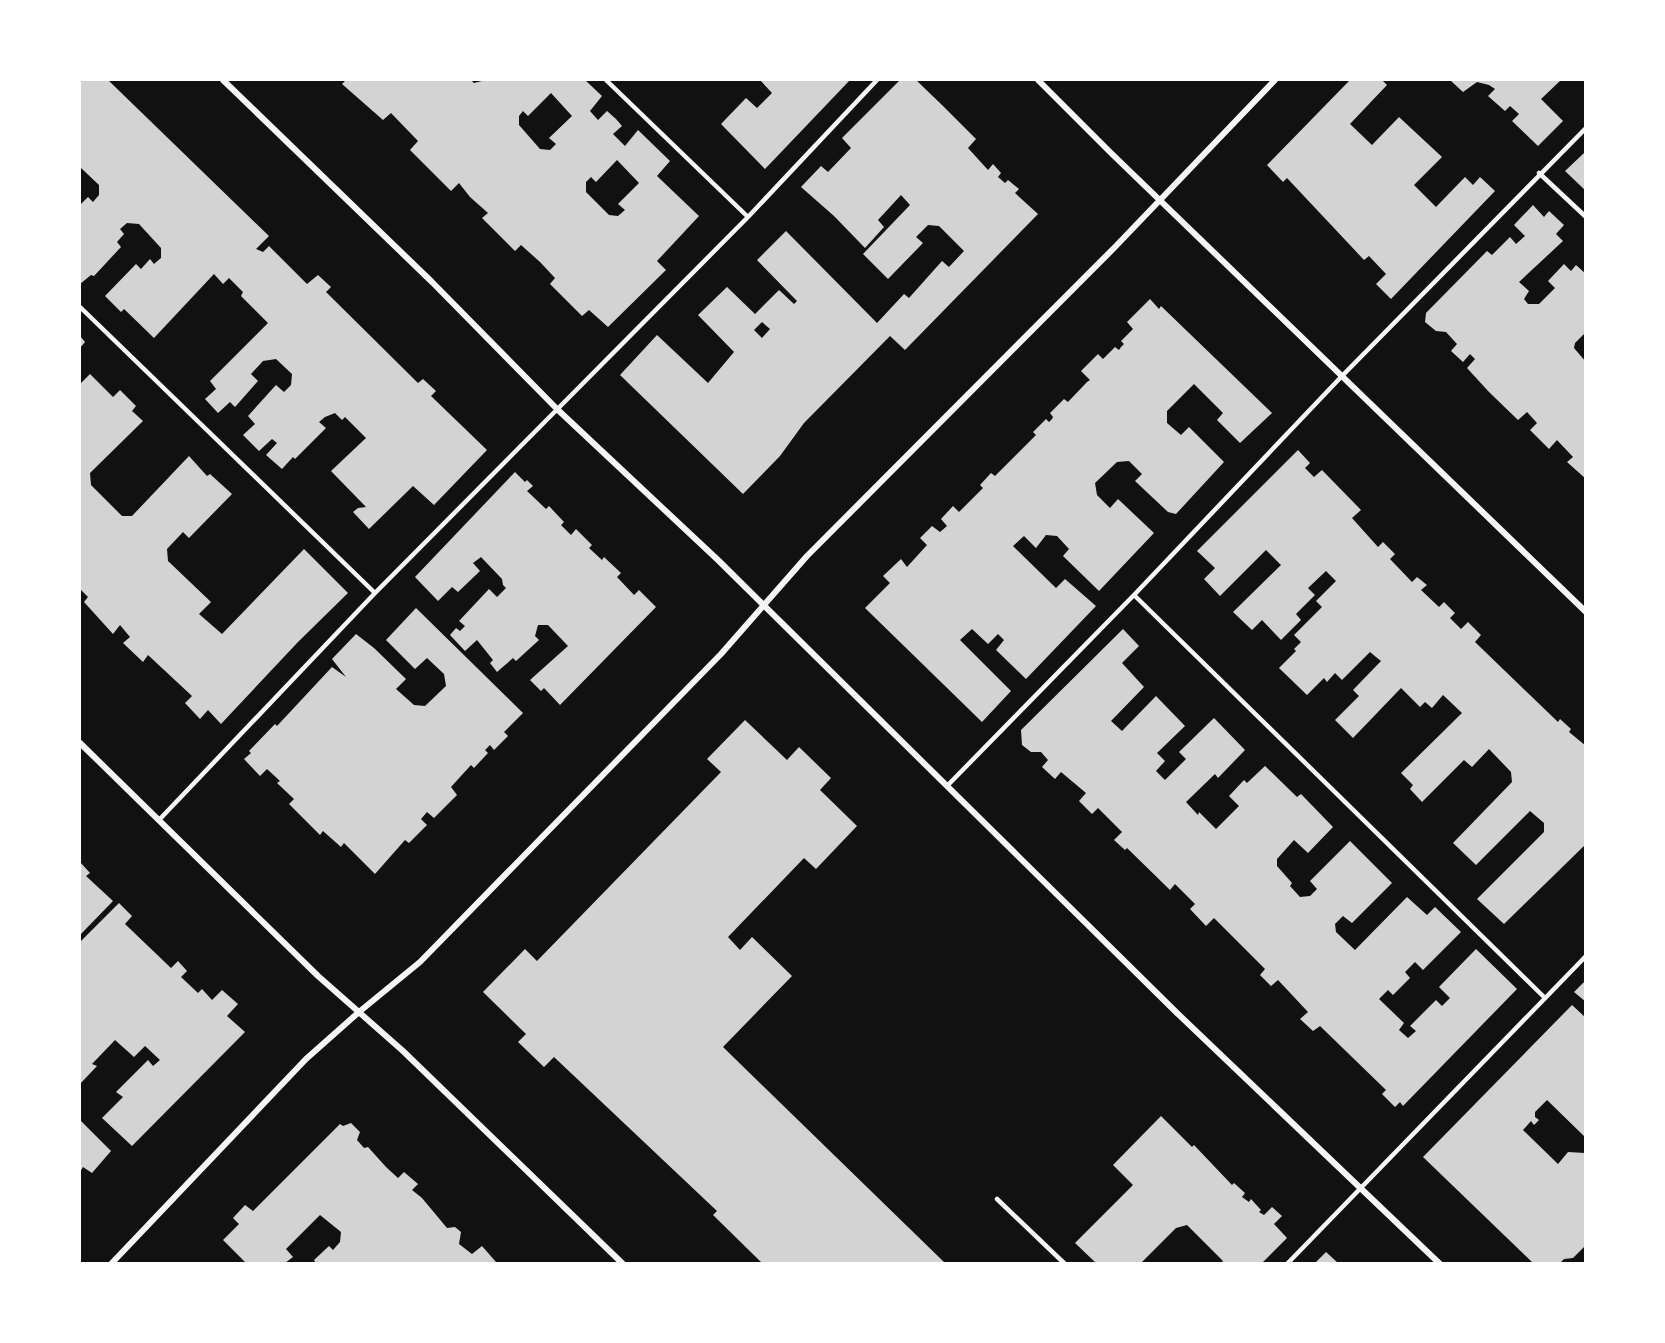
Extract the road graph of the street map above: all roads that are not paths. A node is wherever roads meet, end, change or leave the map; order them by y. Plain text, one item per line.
1 (223, 80) edge
2 (606, 80) edge
3 (877, 80) edge
4 (1038, 80) edge
5 (1275, 80) edge
6 (1586, 128) edge
7 (1539, 173) junction
8 (1160, 199) junction
9 (748, 217) junction
10 (1586, 217) edge
11 (80, 307) edge
12 (1342, 376) junction
13 (558, 410) junction
14 (375, 593) junction
15 (1134, 595) junction
16 (762, 605) junction
17 (1586, 612) edge
18 (80, 743) edge
19 (947, 786) junction
20 (159, 820) junction
21 (1586, 956) edge
22 (1545, 998) junction
23 (359, 1012) junction
24 (1361, 1188) junction
25 (997, 1199) dead end
26 (111, 1263) edge
27 (623, 1263) edge
28 (1065, 1263) edge
29 (1287, 1263) edge
30 (1440, 1263) edge

1 - 13 street
2 - 9 lane
3 - 9 lane
4 - 8 street
5 - 8 street
6 - 7 lane
7 - 10 lane
7 - 12 lane
8 - 12 street
8 - 16 street
9 - 13 lane
11 - 14 lane
12 - 15 lane
12 - 17 street
13 - 14 lane
13 - 16 street
14 - 20 lane
15 - 19 lane
15 - 22 lane
16 - 19 street
16 - 23 street
18 - 20 street
19 - 24 street
20 - 23 street
21 - 22 lane
22 - 24 lane
23 - 26 street
23 - 27 street
24 - 29 lane
24 - 30 street
25 - 28 lane

